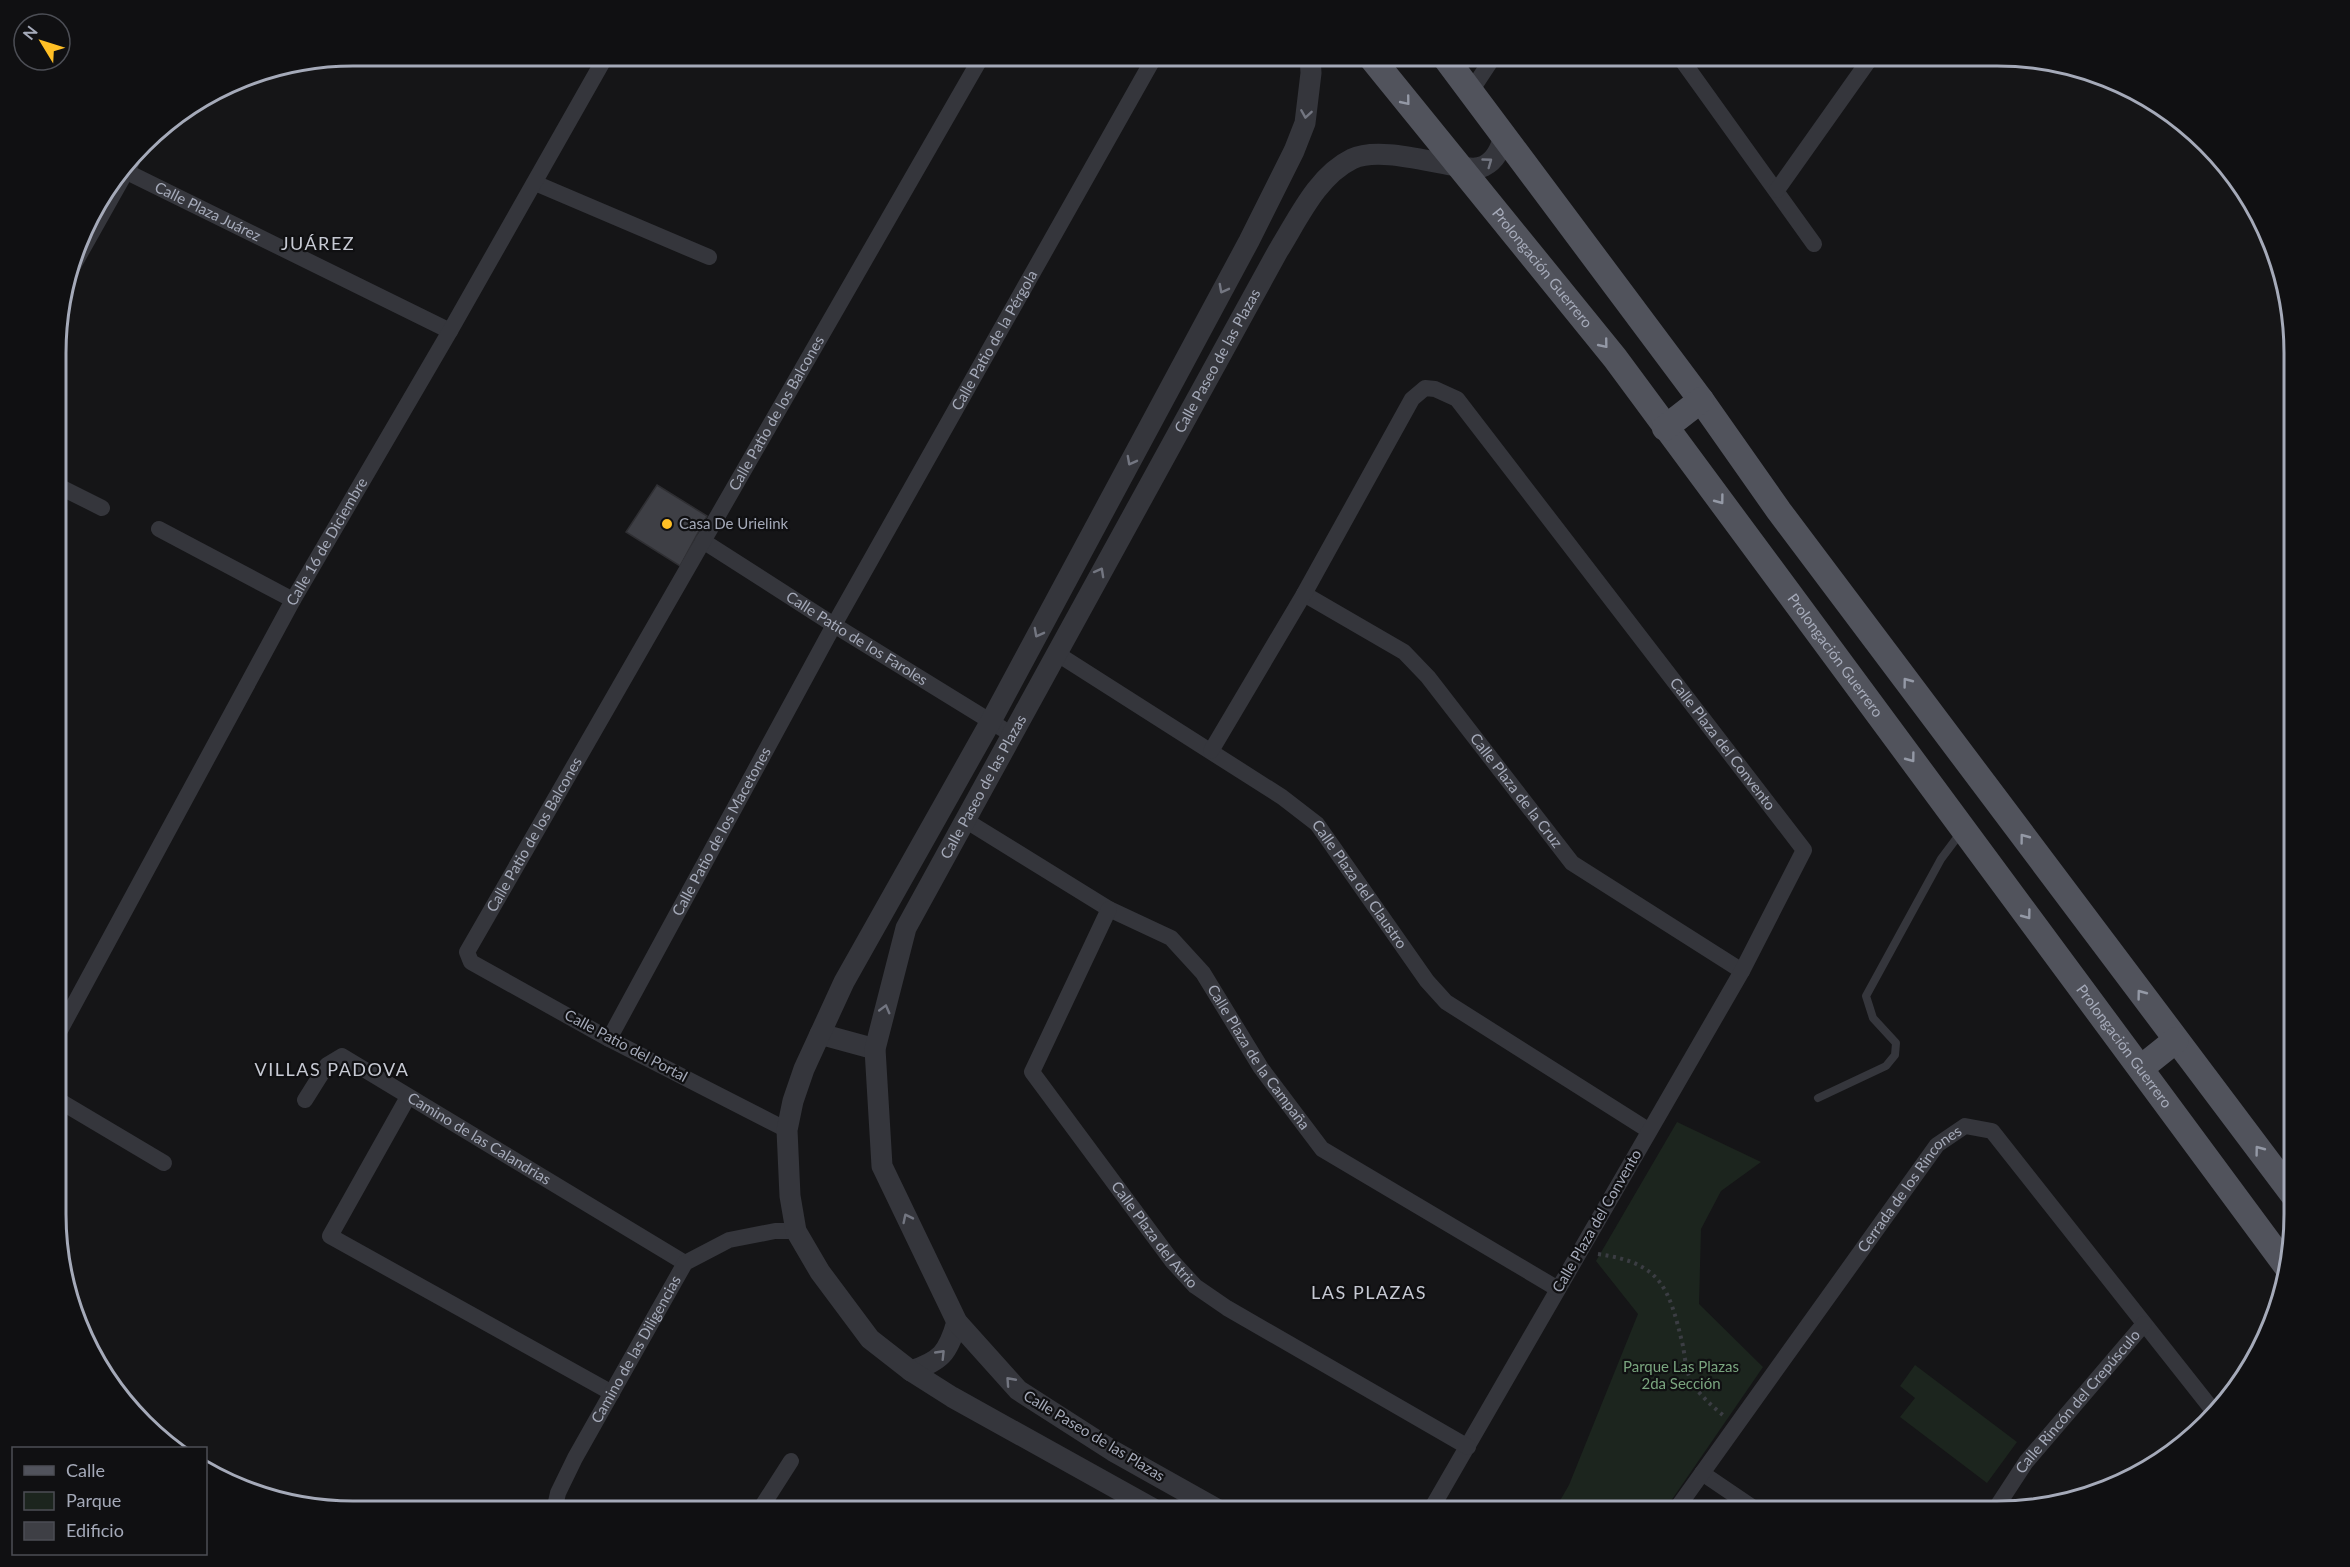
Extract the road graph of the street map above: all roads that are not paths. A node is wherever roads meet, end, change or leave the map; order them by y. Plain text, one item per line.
1 (600, 66) edge
2 (976, 66) edge
3 (1149, 66) edge
4 (1311, 66) edge
5 (1378, 66) edge
6 (1452, 66) edge
7 (1487, 66) edge
8 (1686, 66) edge
9 (1865, 66) edge
10 (1471, 91) junction
11 (1504, 137) junction
12 (1459, 167) junction
13 (134, 168) edge
14 (535, 183) junction
15 (1777, 190) junction
16 (114, 194) edge
17 (97, 223) edge
18 (1814, 244) dead end
19 (709, 257) dead end
20 (450, 331) junction
21 (1701, 400) junction
22 (1665, 428) junction
23 (66, 490) edge
24 (102, 508) dead end
25 (159, 529) dead end
26 (703, 541) junction
27 (1305, 594) junction
28 (293, 600) junction
29 (834, 625) junction
30 (1056, 653) junction
31 (991, 721) junction
32 (1011, 734) junction
33 (1211, 751) junction
34 (965, 820) junction
35 (1964, 829) junction
36 (1109, 909) junction
37 (469, 958) joint
38 (1742, 970) junction
39 (66, 1019) edge
40 (820, 1034) junction
41 (609, 1039) junction
42 (2176, 1040) junction
43 (875, 1049) junction
44 (2141, 1068) junction
45 (408, 1097) junction
46 (1818, 1098) dead end
47 (305, 1100) dead end
48 (66, 1105) edge
49 (787, 1130) junction
50 (1648, 1130) junction
51 (164, 1163) dead end
52 (2284, 1183) edge
53 (796, 1231) junction
54 (2280, 1258) edge
55 (685, 1263) junction
56 (1558, 1289) junction
57 (957, 1322) junction
58 (2144, 1324) junction
59 (911, 1371) junction
60 (612, 1393) junction
61 (2210, 1406) edge
62 (1468, 1448) junction
63 (791, 1461) dead end
64 (1702, 1473) junction
65 (556, 1501) edge
66 (765, 1501) edge
67 (1138, 1501) edge
68 (1202, 1501) edge
69 (1436, 1501) edge
70 (1682, 1501) edge
71 (1743, 1501) edge
72 (2001, 1501) edge

1 - 14 street, Calle 16 de Diciembre
2 - 26 street, Calle Patio de los Balcones
3 - 29 street, Calle Patio de la Pérgola
4 -> 31 street, Calle Paseo de las Plazas
5 -> 12 main road, Prolongación Guerrero
6 - 10 main road
7 - 10 street
8 - 15 street
9 - 15 street
10 - 11 main road
12 -> 11 street, Calle Paseo de las Plazas
11 - 21 main road
12 -> 22 main road, Prolongación Guerrero
30 -> 12 street, Calle Paseo de las Plazas
13 - 20 street, Calle Plaza Juárez
14 - 19 street
14 - 20 street, Calle 16 de Diciembre
15 - 18 street
16 - 17 street
20 - 28 street, Calle 16 de Diciembre
21 - 22 main road
42 -> 21 main road
22 -> 35 main road, Prolongación Guerrero
23 - 24 street
25 - 28 street
26 - 29 street, Calle Patio de los Faroles
26 - 37 street, Calle Patio de los Balcones
27 - 33 street, Calle Plaza del Convento
27 - 38 street, Calle Plaza de la Cruz
27 - 38 street, Calle Plaza del Convento
28 - 39 street, Calle 16 de Diciembre
29 - 31 street, Calle Patio de los Faroles
29 - 41 street, Calle Patio de los Macetones
30 - 32 street, Calle Paseo de las Plazas
30 - 33 street, Calle Plaza del Claustro
31 - 32 street, Calle Patio de los Faroles
31 - 40 street, Calle Paseo de las Plazas
32 - 34 street, Calle Paseo de las Plazas
33 - 50 street, Calle Plaza del Claustro
34 - 36 street, Calle Plaza de la Campaña
43 -> 34 street, Calle Paseo de las Plazas
35 -> 44 main road, Prolongación Guerrero
35 - 46 lane
36 - 56 street, Calle Plaza de la Campaña
36 - 62 street, Calle Plaza del Atrio
37 - 41 street, Calle Patio del Portal
38 - 50 street, Calle Plaza del Convento
40 - 43 street
40 - 49 street, Calle Paseo de las Plazas
41 - 49 street, Calle Patio del Portal
42 - 44 main road
52 -> 42 main road
57 -> 43 street, Calle Paseo de las Plazas
44 - 54 main road, Prolongación Guerrero
45 - 47 street
45 - 55 street, Camino de las Calandrias
45 - 60 street, Camino de las Calandrias
48 - 51 street
49 - 53 street, Calle Paseo de las Plazas
50 - 56 street, Calle Plaza del Convento
53 - 55 street, Camino de las Diligencias
53 - 59 street, Calle Paseo de las Plazas
55 - 60 street, Camino de las Diligencias
56 - 62 street, Calle Plaza del Convento
59 -> 57 street
68 -> 57 street, Calle Paseo de las Plazas
58 - 61 street, Cerrada de los Rincones
58 - 64 street, Cerrada de los Rincones
58 - 72 street, Calle Rincón del Crepúsculo
59 - 67 street, Calle Paseo de las Plazas
60 - 65 street, Camino de las Diligencias
62 - 69 street, Calle Plaza del Convento
63 - 66 street
64 - 70 street, Cerrada de los Rincones
64 - 71 street

